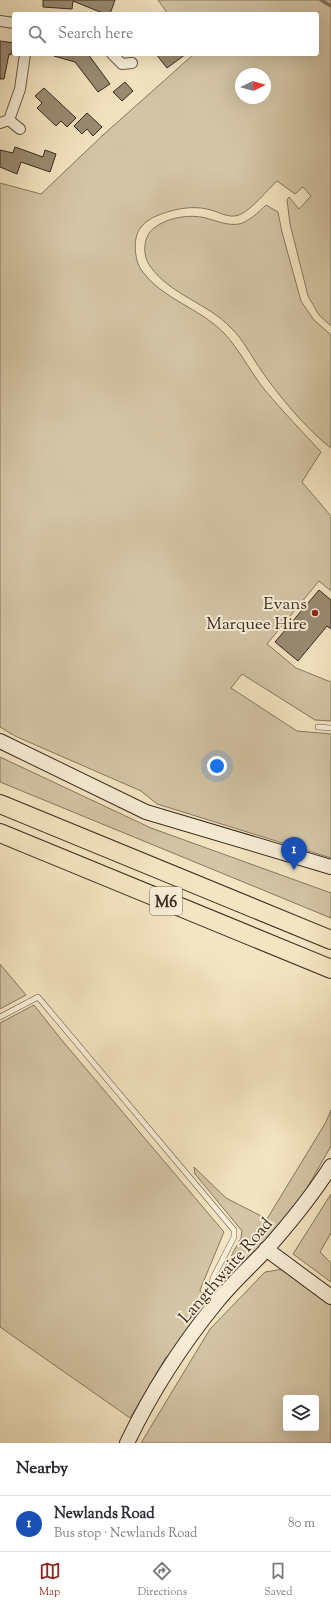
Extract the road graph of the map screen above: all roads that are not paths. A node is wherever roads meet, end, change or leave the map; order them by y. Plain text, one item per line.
1 (0, 21) edge
2 (12, 23) edge
3 (25, 56) edge
4 (114, 56) edge
5 (124, 67) dead end
6 (5, 122) edge
7 (20, 129) dead end
8 (318, 727) dead end
9 (331, 728) edge
10 (0, 742) edge
11 (0, 804) edge
12 (0, 833) edge
13 (331, 867) edge
14 (331, 940) edge
15 (331, 969) edge
16 (0, 1017) edge
17 (331, 1166) edge
18 (266, 1249) junction
19 (331, 1297) edge
20 (216, 1302) junction
21 (127, 1443) edge

1 - 2 street
3 - 6 street
4 - 5 street
6 - 7 street
8 - 9 lane
10 - 13 street
11 - 14 highway, M6
12 - 15 highway, M6
16 - 20 lane
17 - 18 street, Langthwaite Road
18 - 19 street
18 - 20 street, Langthwaite Road
20 - 21 street, Langthwaite Road

